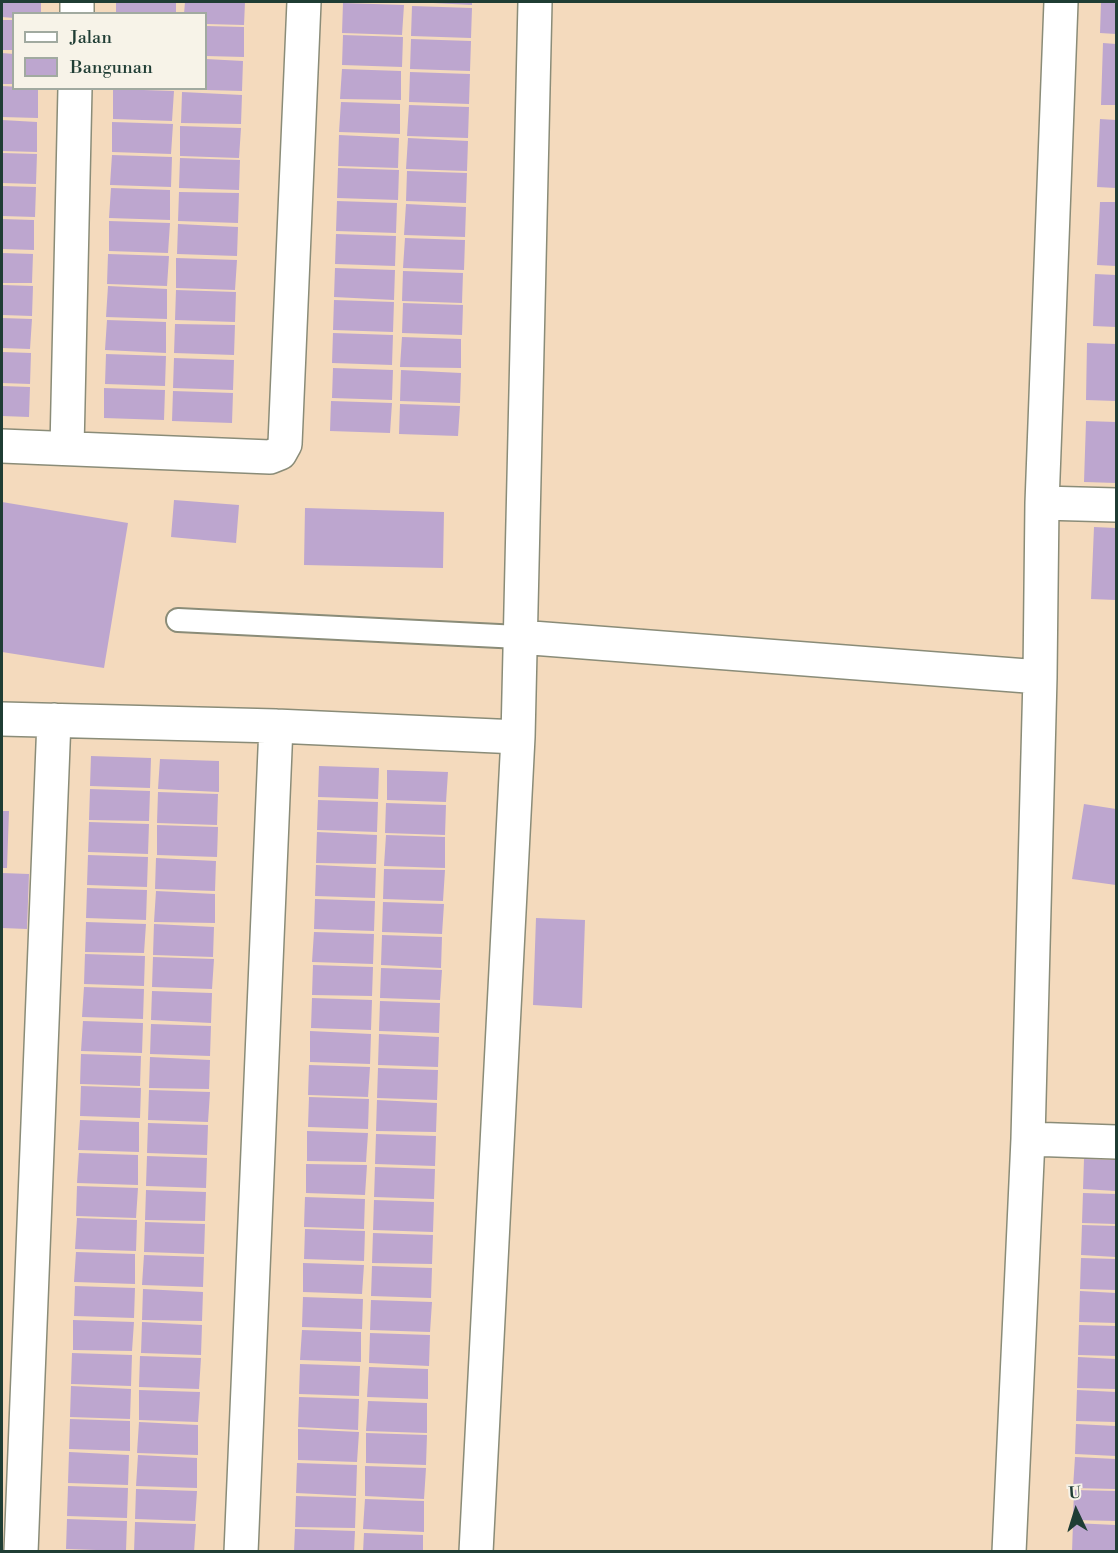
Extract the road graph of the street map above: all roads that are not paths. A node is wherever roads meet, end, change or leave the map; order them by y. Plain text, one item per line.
1 (303, 2) edge
2 (535, 2) edge
3 (1061, 2) edge
4 (75, 90) edge
5 (2, 446) edge
6 (67, 448) junction
7 (1042, 503) junction
8 (1116, 505) edge
9 (178, 620) dead end
10 (519, 637) junction
11 (1040, 668) junction
12 (2, 719) edge
13 (54, 720) junction
14 (276, 726) junction
15 (518, 737) junction
16 (1028, 1139) junction
17 (1116, 1142) edge
18 (21, 1551) edge
19 (241, 1551) edge
20 (476, 1551) edge
21 (1009, 1551) edge

1 - 6 street
2 - 10 street
3 - 7 street
4 - 6 street
5 - 6 street
7 - 8 street
7 - 11 street
9 - 10 lane
10 - 11 street
10 - 15 street
11 - 16 street
12 - 13 street
13 - 14 street
13 - 18 street
14 - 15 street
14 - 19 street
15 - 20 street
16 - 17 street
16 - 21 street

